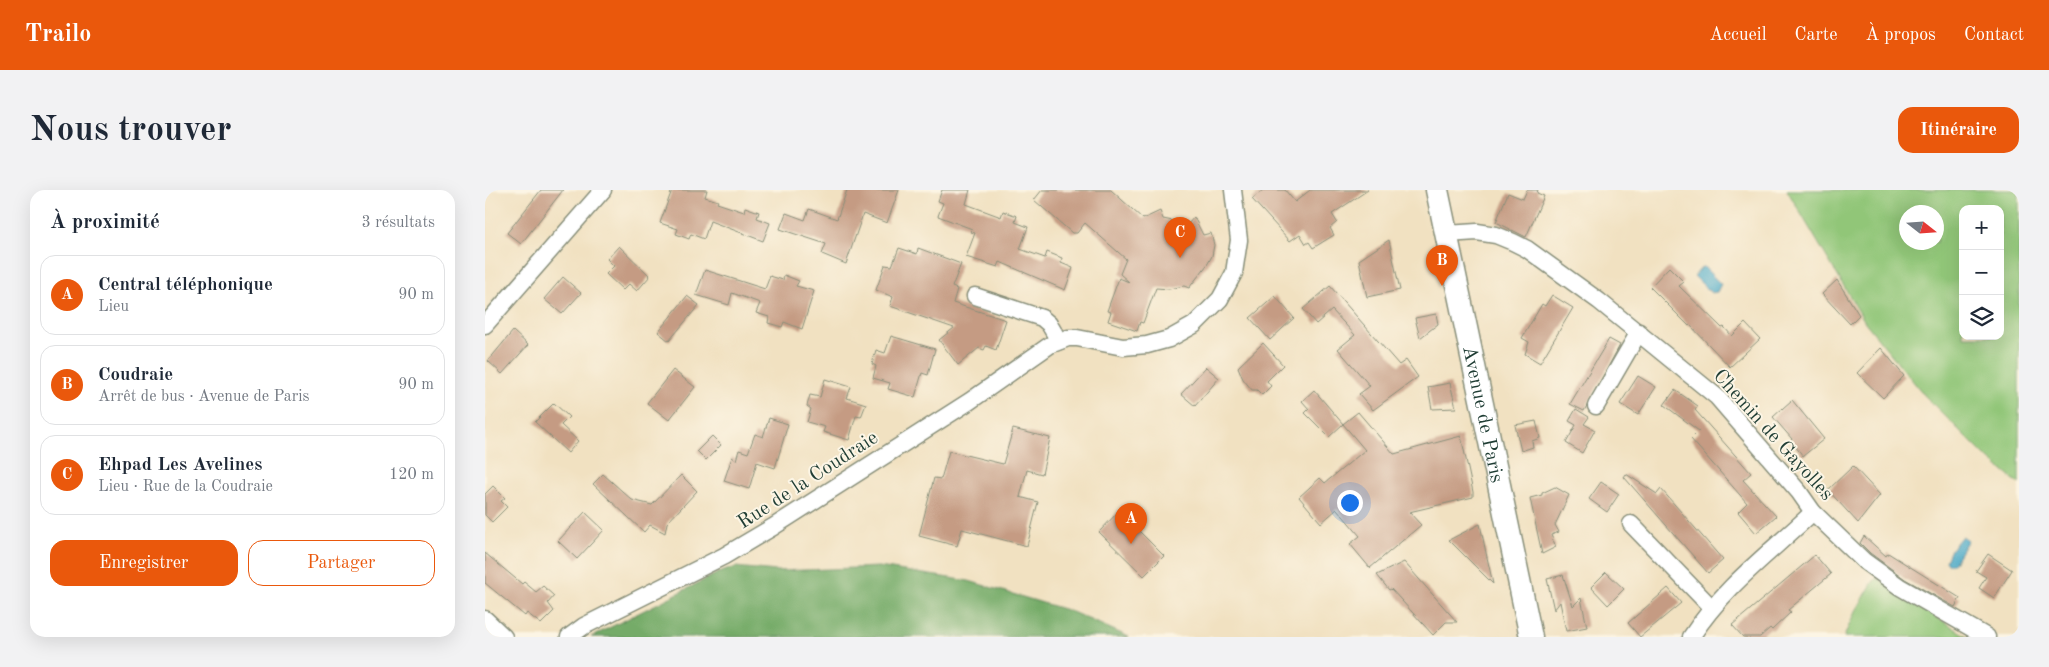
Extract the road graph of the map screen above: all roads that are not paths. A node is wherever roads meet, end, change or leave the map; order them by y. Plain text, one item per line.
1 (603, 190) edge
2 (1233, 190) edge
3 (1437, 190) edge
4 (1447, 234) junction
5 (975, 296) dead end
6 (485, 325) edge
7 (1639, 332) junction
8 (1059, 341) junction
9 (1596, 406) dead end
10 (1813, 512) junction
11 (1631, 524) dead end
12 (1711, 607) junction
13 (485, 619) edge
14 (504, 637) edge
15 (569, 637) edge
16 (1531, 637) edge
17 (1691, 637) edge
18 (1987, 637) edge

1 - 6 street
2 - 8 street, Rue de la Coudraie
3 - 4 main road, Avenue de Paris
4 - 7 street, Chemin de Gayolles
4 - 16 main road, Avenue de Paris
5 - 8 street
7 - 9 street
7 - 10 street, Chemin de Gayolles
8 - 15 street, Rue de la Coudraie
10 - 12 street
10 - 18 street, Chemin de Gayolles
11 - 12 street
12 - 17 street
13 - 14 street

